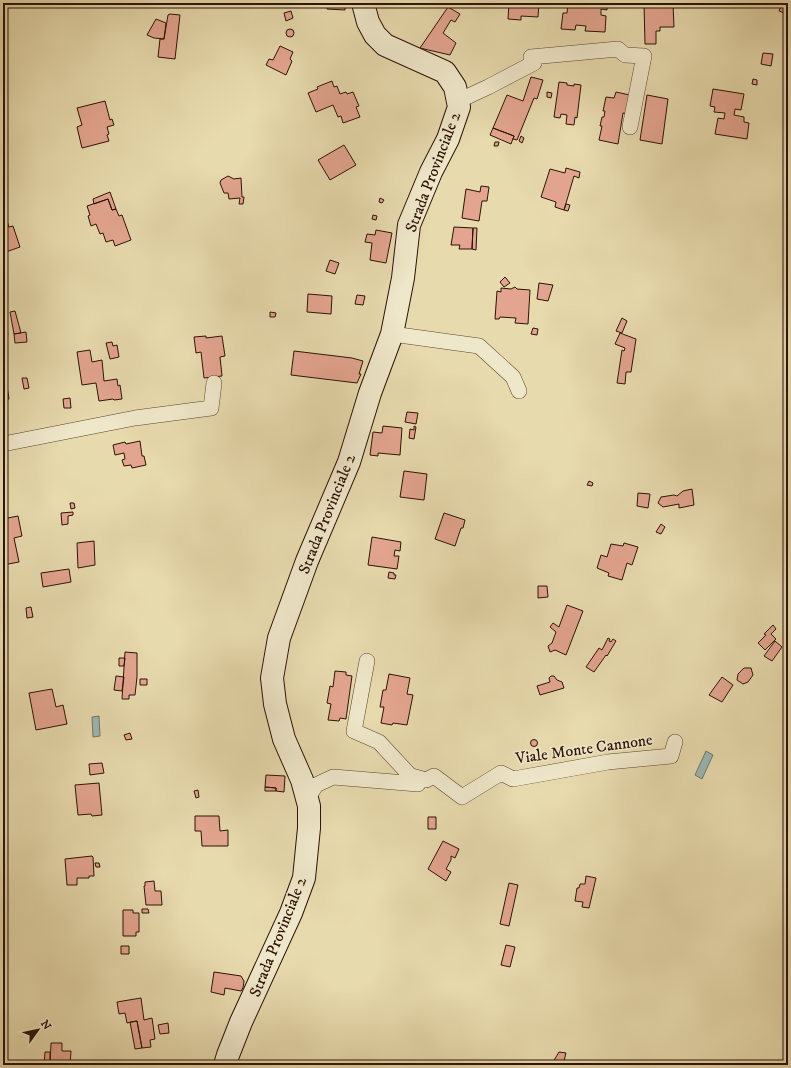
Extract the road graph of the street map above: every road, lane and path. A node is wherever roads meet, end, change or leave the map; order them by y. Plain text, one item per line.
1 (363, 3) edge
2 (458, 101) junction
3 (630, 127) dead end
4 (392, 334) junction
5 (214, 383) dead end
6 (519, 391) dead end
7 (3, 444) edge
8 (367, 661) dead end
9 (675, 742) dead end
10 (408, 775) junction
11 (307, 800) junction
12 (225, 1065) edge

1 - 2 street, Strada Provinciale 2
2 - 3 street
2 - 4 street, Strada Provinciale 2
4 - 6 street
4 - 11 street, Strada Provinciale 2
5 - 7 street
8 - 10 street
9 - 10 street, Viale Monte Cannone
10 - 11 street
11 - 12 street, Strada Provinciale 2

